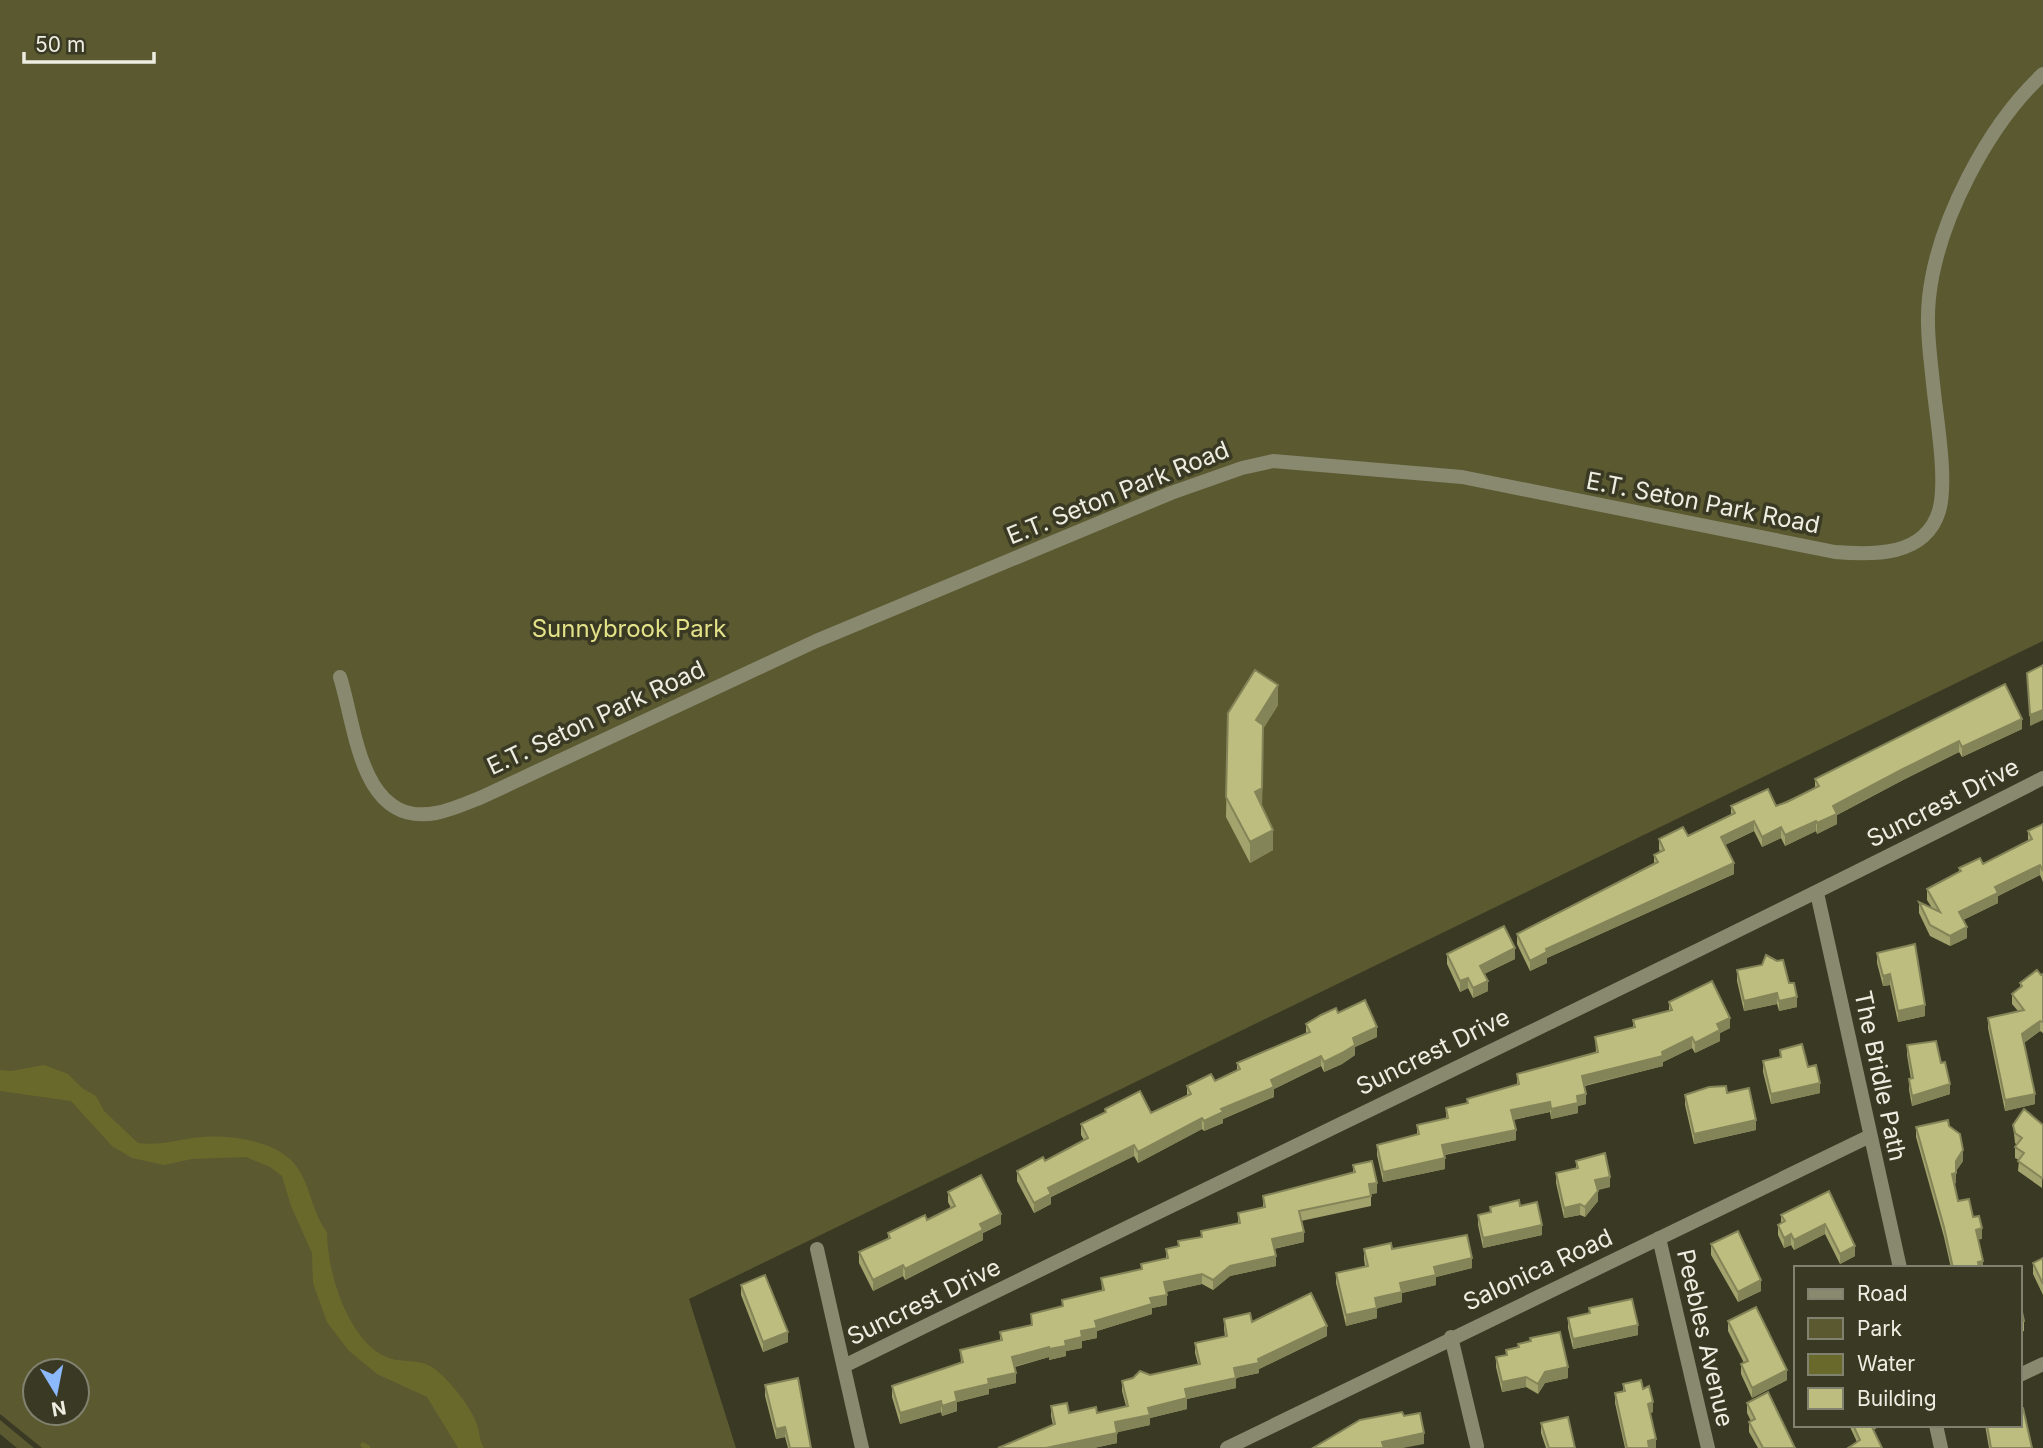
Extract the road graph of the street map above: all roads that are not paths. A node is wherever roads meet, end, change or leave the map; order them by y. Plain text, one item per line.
1 (2043, 74) edge
2 (340, 677) dead end
3 (2043, 778) edge
4 (1817, 893) junction
5 (1870, 1136) junction
6 (1659, 1238) junction
7 (817, 1249) dead end
8 (1900, 1266) edge
9 (1451, 1337) junction
10 (2043, 1364) edge
11 (844, 1366) junction
12 (2022, 1374) edge
13 (1936, 1427) edge
14 (1244, 1444) edge
15 (1477, 1446) dead end
16 (862, 1448) edge
17 (1227, 1448) edge
18 (1708, 1448) edge
19 (1941, 1448) edge

1 - 2 street, E.T. Seton Park Road
3 - 4 street, Suncrest Drive
4 - 5 street, The Bridle Path
4 - 11 street, Suncrest Drive
5 - 6 street, Salonica Road
5 - 8 street, The Bridle Path
6 - 9 street, Salonica Road
6 - 18 street, Peebles Avenue
7 - 11 street
9 - 14 street, Salonica Road
9 - 15 street
10 - 12 street
11 - 16 street
13 - 19 street
14 - 17 street, Salonica Road

